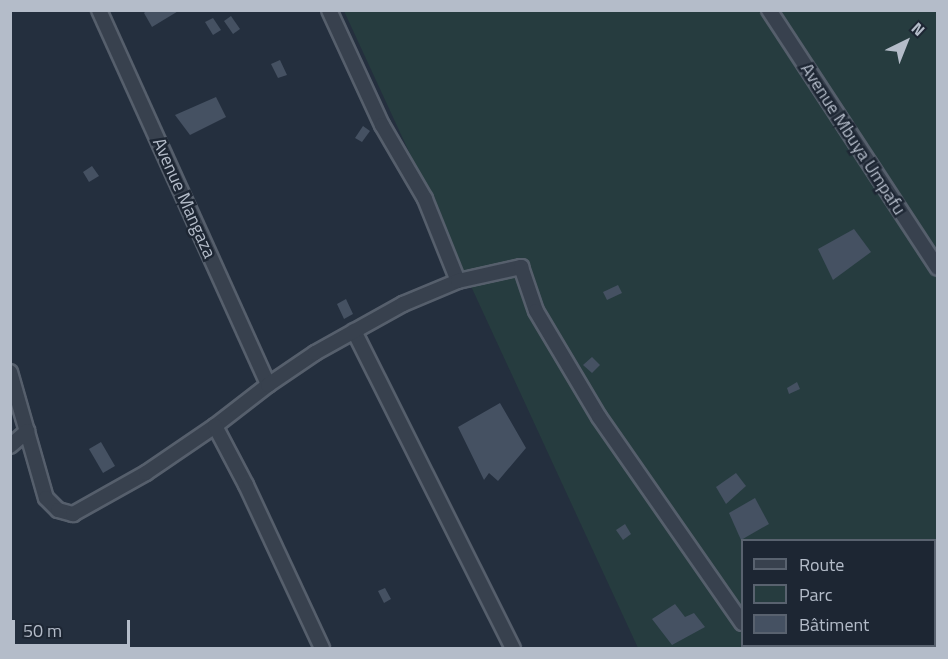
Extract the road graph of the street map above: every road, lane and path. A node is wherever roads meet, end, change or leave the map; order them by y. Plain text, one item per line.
1 (99, 10) edge
2 (329, 10) edge
3 (769, 10) edge
4 (938, 268) edge
5 (458, 281) junction
6 (354, 331) junction
7 (10, 372) edge
8 (268, 385) junction
9 (215, 426) junction
10 (27, 431) junction
11 (10, 446) edge
12 (741, 622) edge
13 (322, 648) edge
14 (513, 648) edge

1 - 8 street, Avenue Mangaza
2 - 5 street
3 - 4 street, Avenue Mbuya Umpafu
5 - 6 street
5 - 12 street
6 - 8 street
6 - 14 street
7 - 10 street
8 - 9 street
9 - 10 street
9 - 13 street
10 - 11 street

